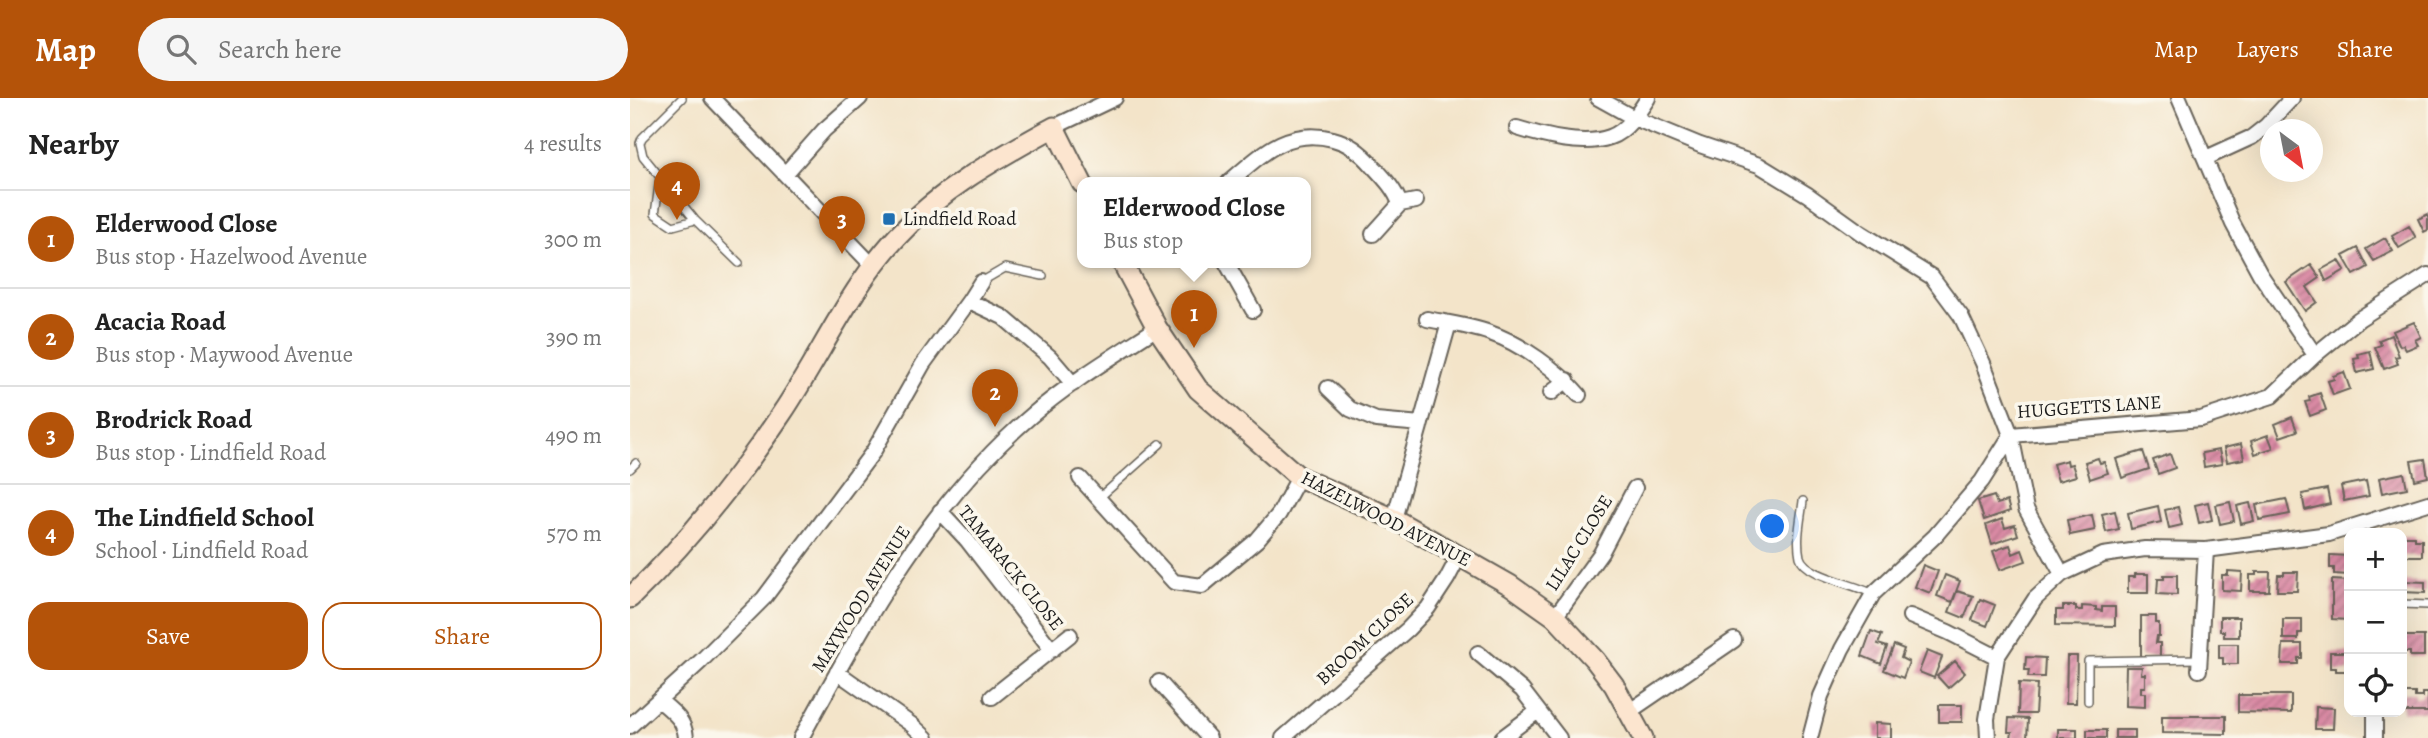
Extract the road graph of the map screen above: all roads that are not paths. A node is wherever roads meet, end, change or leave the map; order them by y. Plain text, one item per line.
1 (682, 98) edge
2 (712, 98) edge
3 (860, 98) edge
4 (1115, 98) edge
5 (1598, 98) edge
6 (1648, 98) edge
7 (2179, 98) edge
8 (2292, 98) edge
9 (1634, 118) junction
10 (1054, 127) junction
11 (1517, 128) dead end
12 (2206, 158) junction
13 (786, 173) junction
14 (1079, 177) edge
15 (1235, 177) edge
16 (660, 178) junction
17 (1416, 201) dead end
18 (1400, 204) junction
19 (695, 220) junction
20 (1373, 234) dead end
21 (739, 263) dead end
22 (873, 266) junction
23 (1125, 268) edge
24 (1232, 268) edge
25 (2428, 275) edge
26 (1043, 276) dead end
27 (981, 282) joint
28 (969, 301) junction
29 (1253, 310) dead end
30 (1426, 319) dead end
31 (1449, 323) junction
32 (1157, 328) junction
33 (2315, 355) junction
34 (1567, 380) junction
35 (1073, 384) junction
36 (1328, 388) dead end
37 (1550, 393) dead end
38 (1579, 395) dead end
39 (1421, 424) junction
40 (2011, 435) junction
41 (1160, 444) dead end
42 (1299, 477) junction
43 (1080, 478) dead end
44 (1635, 488) dead end
45 (1098, 499) junction
46 (1803, 501) dead end
47 (2428, 503) edge
48 (940, 511) junction
49 (1394, 519) junction
50 (2206, 550) junction
51 (1459, 556) junction
52 (2062, 574) junction
53 (631, 592) edge
54 (1874, 594) junction
55 (2407, 604) edge
56 (2428, 605) edge
57 (1910, 616) dead end
58 (1555, 617) junction
59 (1070, 635) dead end
60 (1734, 640) dead end
61 (1052, 650) junction
62 (1478, 653) dead end
63 (1997, 657) junction
64 (2199, 664) joint
65 (837, 672) junction
66 (1159, 682) dead end
67 (992, 697) dead end
68 (659, 700) junction
69 (2088, 701) dead end
70 (1538, 711) junction
71 (1630, 711) junction
72 (2375, 717) edge
73 (630, 726) edge
74 (687, 738) edge
75 (801, 738) edge
76 (926, 738) edge
77 (1209, 738) edge
78 (1283, 738) edge
79 (1503, 738) edge
80 (1559, 738) edge
81 (1643, 738) edge
82 (1810, 738) edge
83 (1988, 738) edge
84 (2375, 738) edge

1 - 16 lane
2 - 13 street
3 - 13 street
4 - 10 street
5 - 9 street, HUGGETTS LANE
6 - 9 street
7 - 12 street
8 - 12 street
9 - 11 street
9 - 40 street, HUGGETTS LANE
10 - 14 street
10 - 22 street
12 - 33 street
13 - 22 street
15 - 18 street
16 - 19 lane
16 - 19 lane
17 - 18 street
18 - 20 street
19 - 21 lane
22 - 53 street
23 - 32 street, HAZELWOOD AVENUE
24 - 29 street
25 - 33 street, HUGGETTS LANE
26 - 27 lane
27 - 28 street
28 - 35 street
28 - 68 street
30 - 31 street
31 - 34 street
31 - 39 street
32 - 35 street, MAYWOOD AVENUE
32 - 42 street, HAZELWOOD AVENUE
33 - 40 street, HUGGETTS LANE
34 - 37 street
34 - 38 street
35 - 48 street, MAYWOOD AVENUE
36 - 39 street
39 - 49 street
40 - 52 street
40 - 54 street
41 - 45 lane
42 - 45 street
42 - 49 street, HAZELWOOD AVENUE
43 - 45 street
44 - 58 street, LILAC CLOSE
46 - 54 lane
47 - 50 street
48 - 61 street, TAMARACK CLOSE
48 - 65 street, MAYWOOD AVENUE
49 - 51 street, HAZELWOOD AVENUE
50 - 52 street
50 - 64 street
51 - 58 street, HAZELWOOD AVENUE
51 - 78 street, BROOM CLOSE
52 - 63 street
54 - 82 street
55 - 56 lane
57 - 63 street
58 - 71 street, HAZELWOOD AVENUE
59 - 61 street, TAMARACK CLOSE
60 - 71 street
61 - 67 street, TAMARACK CLOSE
62 - 70 street
63 - 83 street
64 - 69 lane
65 - 75 street, MAYWOOD AVENUE
65 - 76 street
66 - 77 street
68 - 73 street
68 - 74 street
70 - 79 street
70 - 80 street
71 - 81 street, HAZELWOOD AVENUE
72 - 84 street

